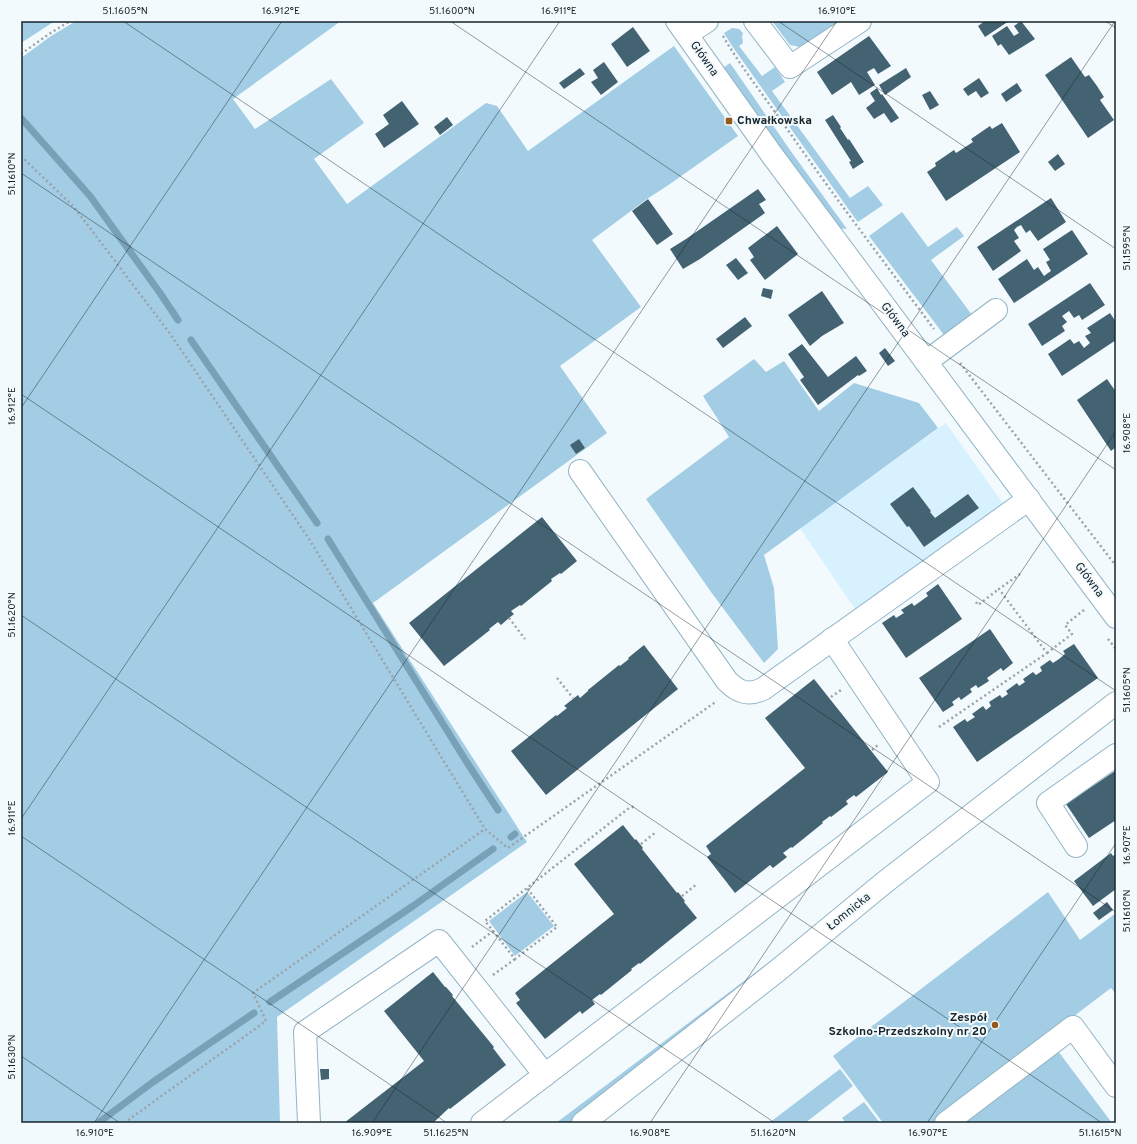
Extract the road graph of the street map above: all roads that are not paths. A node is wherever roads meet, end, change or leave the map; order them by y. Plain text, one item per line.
1 (755, 21) edge
2 (860, 21) edge
3 (715, 27) edge
4 (682, 28) edge
5 (996, 310) dead end
6 (926, 362) junction
7 (580, 471) dead end
8 (1029, 499) junction
9 (1116, 617) edge
10 (832, 639) junction
11 (1116, 703) edge
12 (1116, 755) edge
13 (1076, 846) dead end
14 (545, 1075) junction
15 (1116, 1086) edge
16 (309, 1123) edge
17 (482, 1123) edge
18 (583, 1123) edge
19 (946, 1123) edge

1 - 2 street
3 - 4 street
4 - 6 street, Główna
5 - 6 street
6 - 8 street, Główna
7 - 10 street
8 - 9 street, Główna
8 - 10 street
10 - 14 street
11 - 18 street, Łomnicka
12 - 13 street
14 - 16 street
14 - 17 street
15 - 19 street

